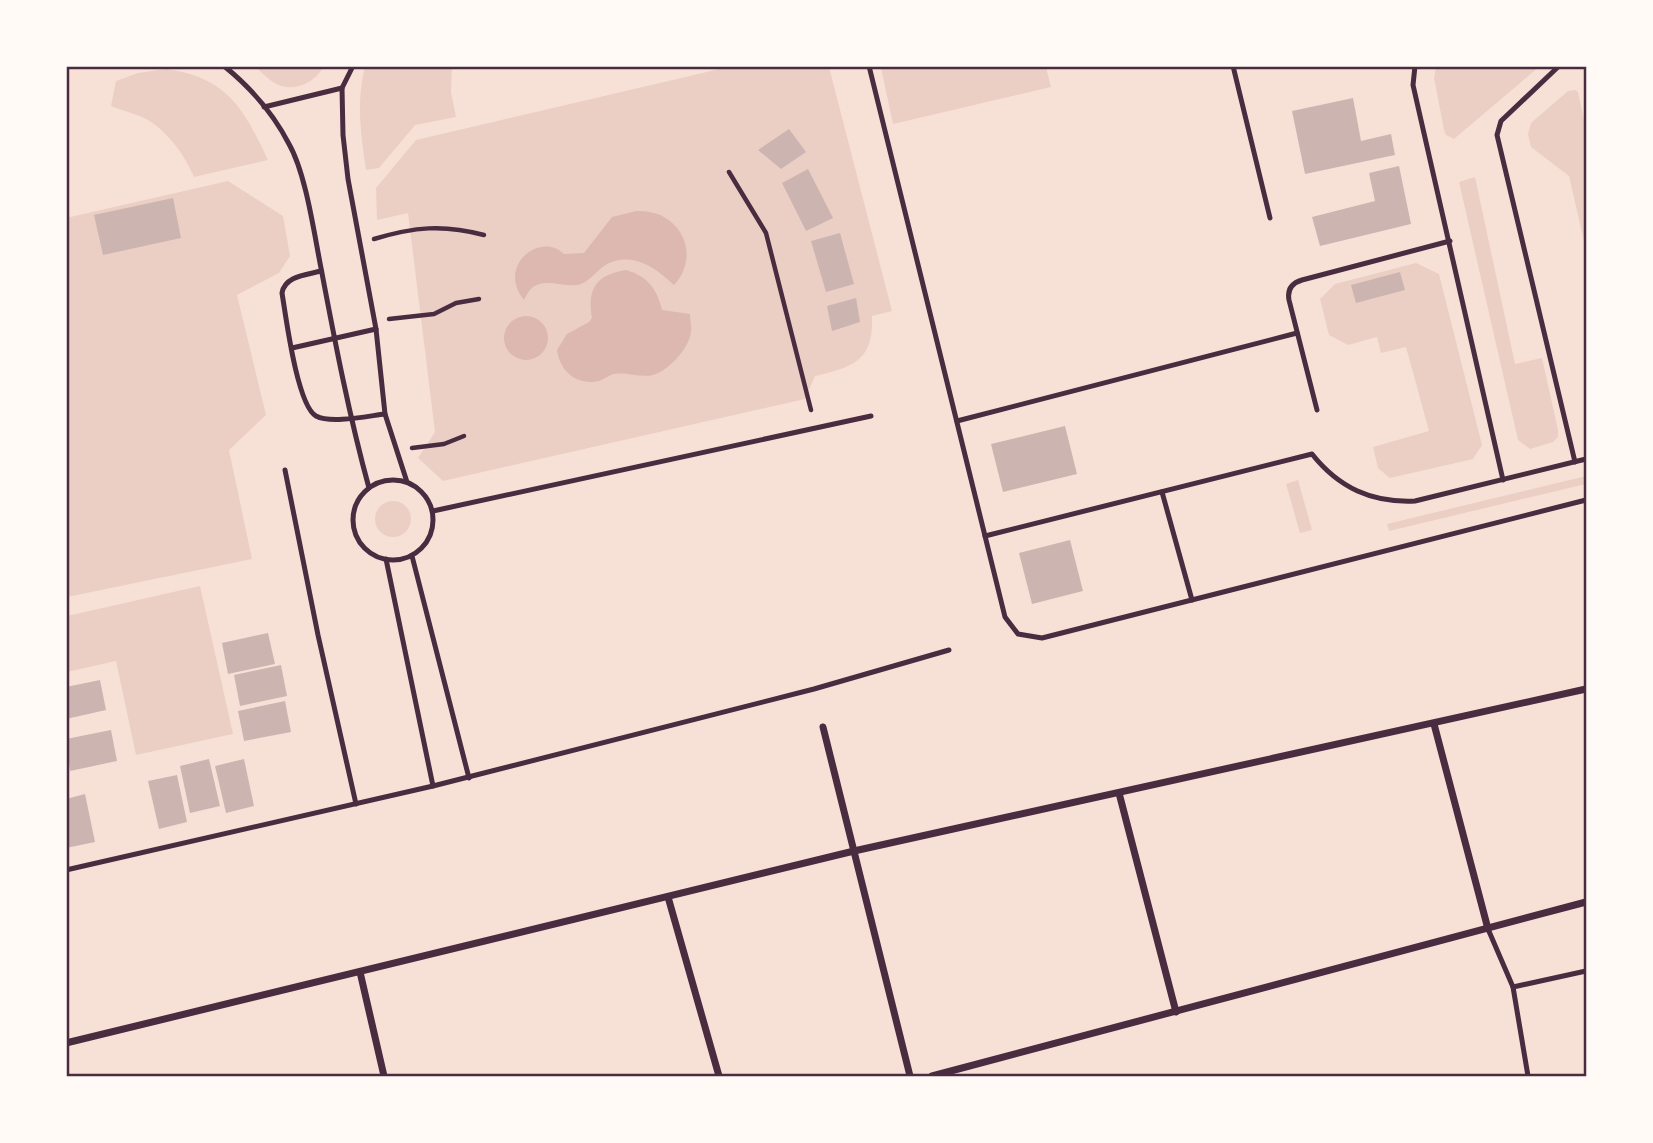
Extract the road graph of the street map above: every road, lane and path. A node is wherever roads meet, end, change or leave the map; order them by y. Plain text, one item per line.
1 (224, 66) edge
2 (353, 66) edge
3 (869, 66) edge
4 (1233, 66) edge
5 (1415, 66) edge
6 (1559, 66) edge
7 (342, 88) junction
8 (264, 107) junction
9 (729, 172) dead end
10 (1270, 218) dead end
11 (484, 235) dead end
12 (1450, 242) junction
13 (360, 243) junction
14 (321, 271) junction
15 (479, 299) dead end
16 (375, 320) junction
17 (376, 329) junction
18 (1297, 334) junction
19 (335, 338) junction
20 (292, 348) junction
21 (1317, 410) dead end
22 (385, 414) junction
23 (871, 416) dead end
24 (350, 419) junction
25 (957, 421) junction
26 (816, 428) junction
27 (464, 436) dead end
28 (397, 450) junction
29 (1587, 459) edge
30 (1575, 462) junction
31 (285, 470) dead end
32 (1503, 480) junction
33 (407, 482) junction
34 (369, 488) junction
35 (1162, 492) junction
36 (1587, 500) edge
37 (433, 511) junction
38 (985, 536) junction
39 (412, 556) junction
40 (386, 559) junction
41 (1192, 600) junction
42 (949, 650) dead end
43 (1587, 689) edge
44 (1434, 724) junction
45 (823, 727) dead end
46 (469, 778) junction
47 (433, 786) junction
48 (1119, 793) junction
49 (356, 804) junction
50 (853, 851) junction
51 (66, 870) edge
52 (668, 897) junction
53 (1587, 902) edge
54 (1488, 929) junction
55 (360, 971) junction
56 (1587, 971) edge
57 (1513, 987) junction
58 (1176, 1012) junction
59 (66, 1043) edge
60 (942, 1075) edge
61 (384, 1076) edge
62 (719, 1076) edge
63 (910, 1076) edge
64 (932, 1076) edge
65 (1528, 1076) edge

1 - 8 lane
2 - 7 lane
3 - 25 lane
4 - 10 lane
5 - 12 lane
6 - 30 lane
7 - 8 lane
7 - 13 lane
8 - 14 lane
9 - 26 path
11 - 13 path
12 - 18 lane
12 - 32 lane
13 - 16 lane
14 - 19 lane
14 - 20 lane
15 - 16 path
16 - 17 lane
17 - 19 lane
17 - 22 lane
18 - 21 lane
18 - 25 lane
19 - 20 lane
19 - 24 lane
20 - 24 lane
22 - 24 lane
22 - 28 lane
23 - 26 lane
24 - 34 lane
25 - 38 lane
26 - 37 lane
27 - 28 path
28 - 33 lane
29 - 30 lane
30 - 32 lane
31 - 49 lane
32 - 35 lane
33 - 34 lane
33 - 37 lane
34 - 40 lane
35 - 38 lane
35 - 41 lane
36 - 41 lane
37 - 39 lane
38 - 41 lane
39 - 40 lane
39 - 46 lane
40 - 47 lane
42 - 46 lane
43 - 44 street
44 - 48 street
44 - 54 street
45 - 50 street
46 - 47 lane
47 - 49 lane
48 - 50 street
48 - 58 street
49 - 51 lane
50 - 52 street
50 - 63 street
52 - 55 street
52 - 62 street
53 - 54 street
54 - 57 lane
54 - 58 street
55 - 59 street
55 - 61 street
56 - 57 lane
57 - 65 lane
58 - 60 street
60 - 64 street

